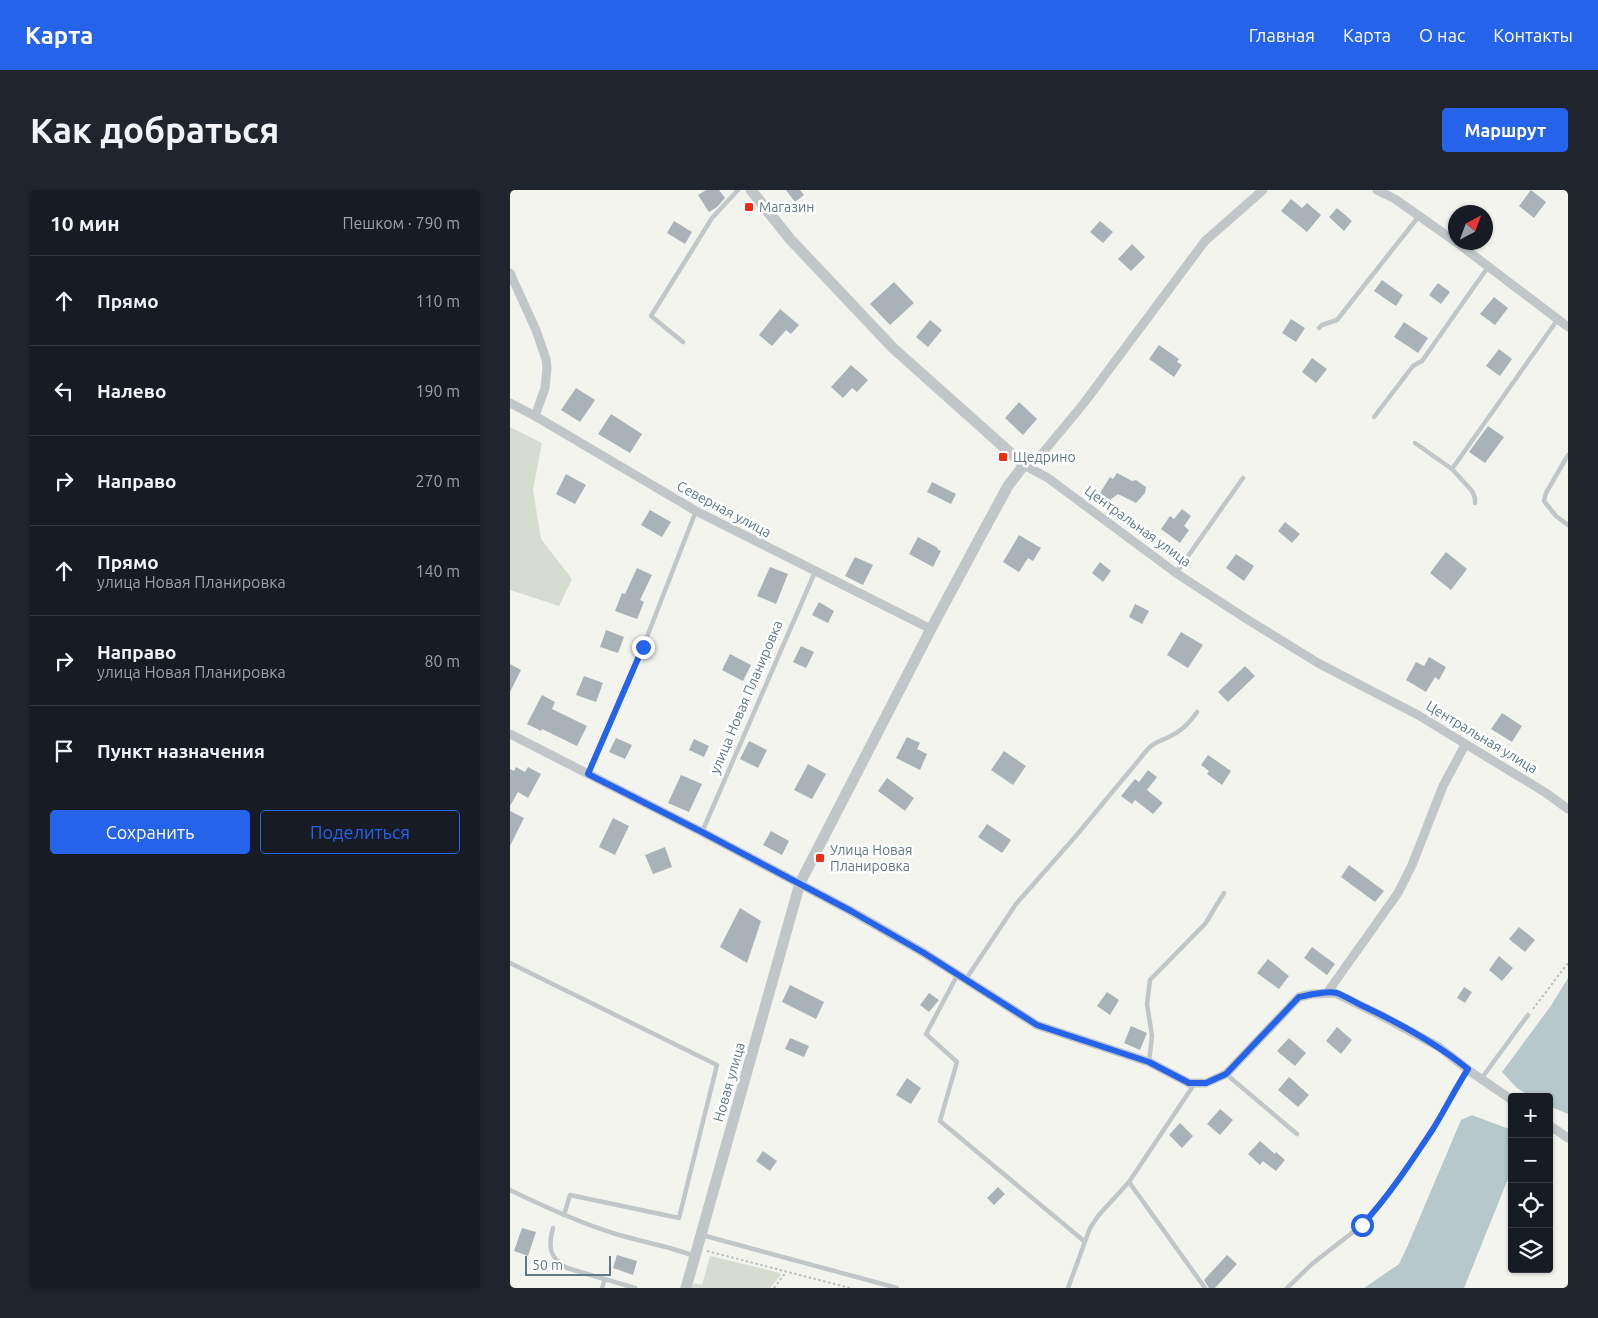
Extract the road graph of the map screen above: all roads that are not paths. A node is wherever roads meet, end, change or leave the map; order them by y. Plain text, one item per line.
1 (738, 190) edge
2 (751, 190) edge
3 (1263, 190) edge
4 (1377, 190) edge
5 (1419, 216) junction
6 (1448, 236) edge
7 (1466, 250) edge
8 (1488, 267) junction
9 (510, 273) edge
10 (1558, 318) junction
11 (1568, 327) edge
12 (1319, 328) dead end
13 (683, 342) dead end
14 (510, 403) edge
15 (535, 416) junction
16 (1374, 416) dead end
17 (1415, 443) dead end
18 (1568, 456) edge
19 (1024, 465) junction
20 (1452, 469) junction
21 (1243, 478) dead end
22 (1475, 503) dead end
23 (696, 511) junction
24 (1568, 525) edge
25 (815, 572) junction
26 (1176, 573) junction
27 (931, 628) junction
28 (1197, 712) dead end
29 (510, 734) edge
30 (1465, 745) junction
31 (588, 774) junction
32 (1568, 809) edge
33 (702, 832) junction
34 (800, 883) junction
35 (1224, 893) dead end
36 (510, 963) edge
37 (962, 977) junction
38 (1328, 993) junction
39 (1528, 1015) road end
40 (1149, 1062) junction
41 (1468, 1069) junction
42 (1226, 1074) junction
43 (1481, 1079) junction
44 (1194, 1083) junction
45 (1508, 1097) edge
46 (1553, 1129) edge
47 (1297, 1134) dead end
48 (1568, 1138) edge
49 (1129, 1182) junction
50 (510, 1190) edge
51 (564, 1215) junction
52 (553, 1228) dead end
53 (701, 1235) junction
54 (1084, 1241) junction
55 (696, 1252) junction
56 (604, 1279) junction
57 (602, 1288) edge
58 (635, 1288) edge
59 (686, 1288) edge
60 (897, 1288) edge
61 (1068, 1288) edge
62 (1205, 1288) edge
63 (1286, 1288) edge

1 - 13 lane
2 - 19 street, Центральная улица
3 - 19 street
4 - 5 street
5 - 6 street
5 - 12 lane
7 - 8 street
8 - 10 street
8 - 16 lane
9 - 15 street
10 - 11 street
10 - 20 lane
14 - 15 street, Северная улица
15 - 23 street, Северная улица
17 - 20 lane
18 - 24 lane
19 - 26 street, Центральная улица
19 - 27 street, Новая улица
20 - 22 lane
21 - 26 lane
23 - 25 street, Северная улица
23 - 31 lane
25 - 27 street, Северная улица
25 - 33 lane, улица Новая Планировка
26 - 30 street, Центральная улица
27 - 34 street, Новая улица
28 - 37 lane
29 - 31 street
30 - 32 street, Центральная улица
30 - 38 street
31 - 33 street
33 - 34 street
34 - 37 street
34 - 53 street, Новая улица
35 - 40 lane
36 - 51 lane
37 - 40 street
37 - 54 lane
38 - 41 street
38 - 42 street
39 - 43 lane
40 - 44 street
41 - 43 street
41 - 63 lane
42 - 44 street
42 - 47 lane
43 - 45 street
44 - 49 lane
46 - 48 street
49 - 54 lane
49 - 62 lane
50 - 51 lane
51 - 55 lane
52 - 56 lane
53 - 55 street, Новая улица
53 - 60 lane
54 - 61 lane
55 - 59 street, Новая улица
56 - 57 lane
56 - 58 lane

